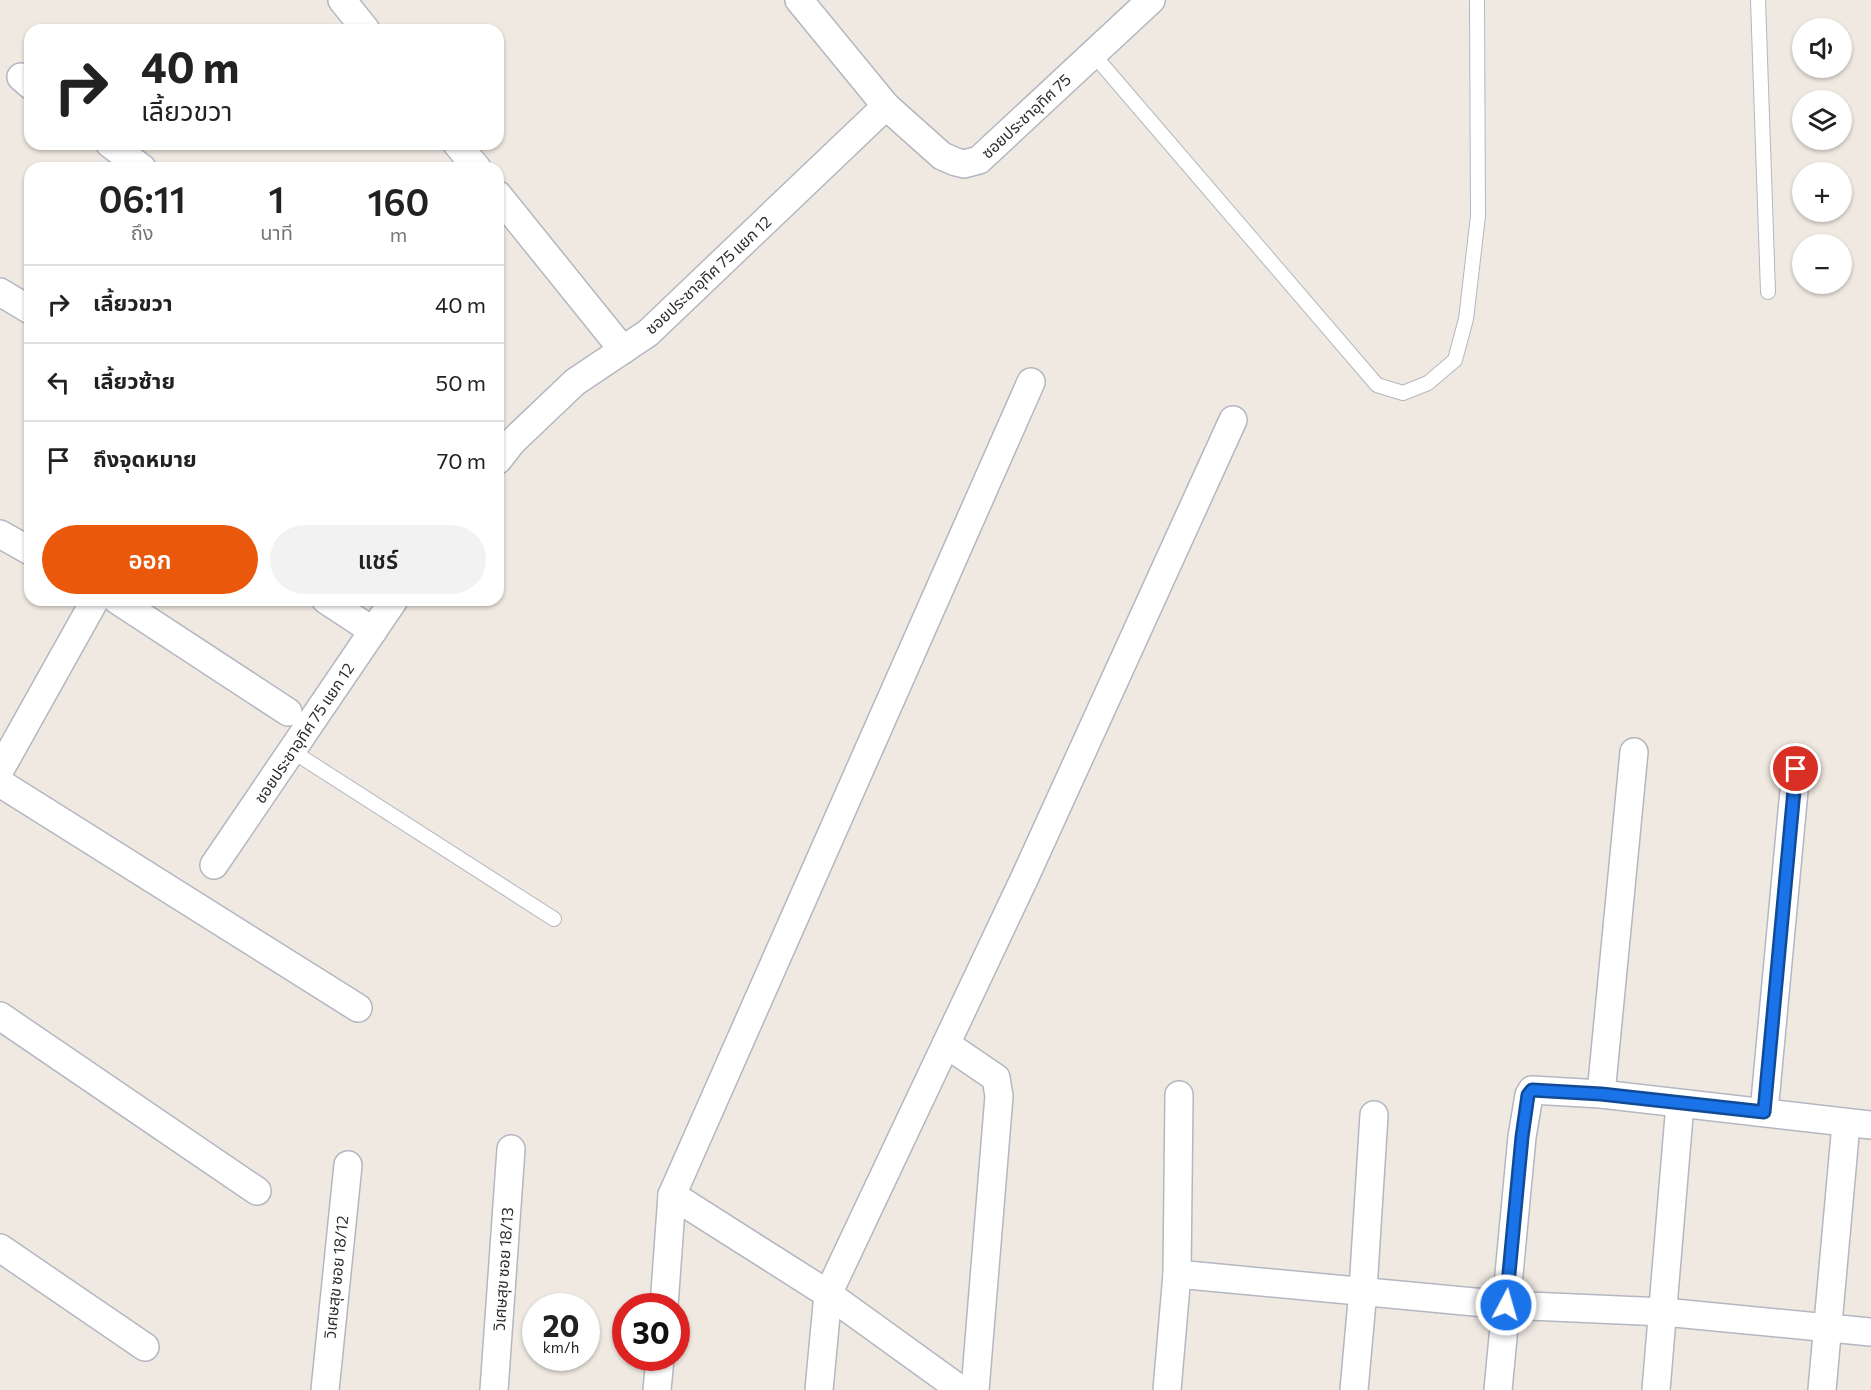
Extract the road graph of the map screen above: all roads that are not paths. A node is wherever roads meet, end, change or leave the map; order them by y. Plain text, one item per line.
1 (342, 0) edge
2 (799, 0) edge
3 (1151, 0) edge
4 (1477, 0) edge
5 (1758, 0) edge
6 (361, 24) edge
7 (1093, 54) junction
8 (886, 106) junction
9 (118, 150) edge
10 (462, 150) edge
11 (134, 162) edge
12 (472, 162) edge
13 (504, 202) edge
14 (0, 292) edge
15 (1768, 292) dead end
16 (24, 306) edge
17 (623, 350) junction
18 (1031, 382) dead end
19 (1233, 420) dead end
20 (504, 452) edge
21 (0, 534) edge
22 (24, 548) edge
23 (92, 606) edge
24 (126, 606) edge
25 (335, 606) edge
26 (390, 606) edge
27 (374, 631) junction
28 (288, 712) dead end
29 (292, 751) junction
30 (1634, 752) dead end
31 (1796, 769) dead end
32 (0, 770) edge
33 (0, 783) edge
34 (214, 865) dead end
35 (554, 919) dead end
36 (358, 1008) dead end
37 (0, 1016) edge
38 (946, 1044) junction
39 (1601, 1094) junction
40 (1179, 1095) dead end
41 (1680, 1104) junction
42 (1764, 1112) junction
43 (1374, 1115) dead end
44 (1859, 1124) edge
45 (511, 1149) dead end
46 (348, 1165) dead end
47 (257, 1191) dead end
48 (672, 1195) junction
49 (0, 1248) edge
50 (1177, 1274) junction
51 (1363, 1290) junction
52 (665, 1293) edge
53 (828, 1294) junction
54 (1506, 1305) junction
55 (1664, 1311) junction
56 (1828, 1328) junction
57 (1871, 1332) edge
58 (145, 1347) dead end
59 (659, 1371) edge
60 (325, 1390) edge
61 (494, 1390) edge
62 (657, 1390) edge
63 (819, 1390) edge
64 (961, 1390) edge
65 (975, 1390) edge
66 (1167, 1390) edge
67 (1354, 1390) edge
68 (1498, 1390) edge
69 (1656, 1390) edge
70 (1822, 1390) edge

1 - 6 street
2 - 8 street, ซอยประชาอุทิศ 75
3 - 7 street, ซอยประชาอุทิศ 75
4 - 7 lane
5 - 15 lane
7 - 8 street, ซอยประชาอุทิศ 75
8 - 17 street, ชอยประชาอุทิศ 75 แยก 12
9 - 11 street
10 - 12 street
13 - 17 street
14 - 16 street
17 - 20 street, ชอยประชาอุทิศ 75 แยก 12
18 - 48 street
19 - 38 street
21 - 22 street
23 - 32 street
24 - 28 street
25 - 27 street
26 - 27 street, ชอยประชาอุทิศ 75 แยก 12
27 - 29 street, ชอยประชาอุทิศ 75 แยก 12
29 - 34 street, ชอยประชาอุทิศ 75 แยก 12
29 - 35 lane
30 - 39 street
31 - 42 street
33 - 36 street
37 - 47 street
38 - 53 street
38 - 65 street
39 - 41 street
39 - 54 street
40 - 50 street
41 - 42 street
41 - 55 street
42 - 44 street
43 - 51 street
44 - 56 street
45 - 61 street, วิเศษสุข ซอย 18/13
46 - 60 street, วิเศษสุข ซอย 18/12
48 - 52 street
48 - 53 street
49 - 58 street
50 - 51 street
50 - 66 street
51 - 54 street
51 - 67 street
53 - 63 street
53 - 64 street
54 - 55 street
54 - 68 street
55 - 56 street
55 - 69 street
56 - 57 street
56 - 70 street
59 - 62 street

